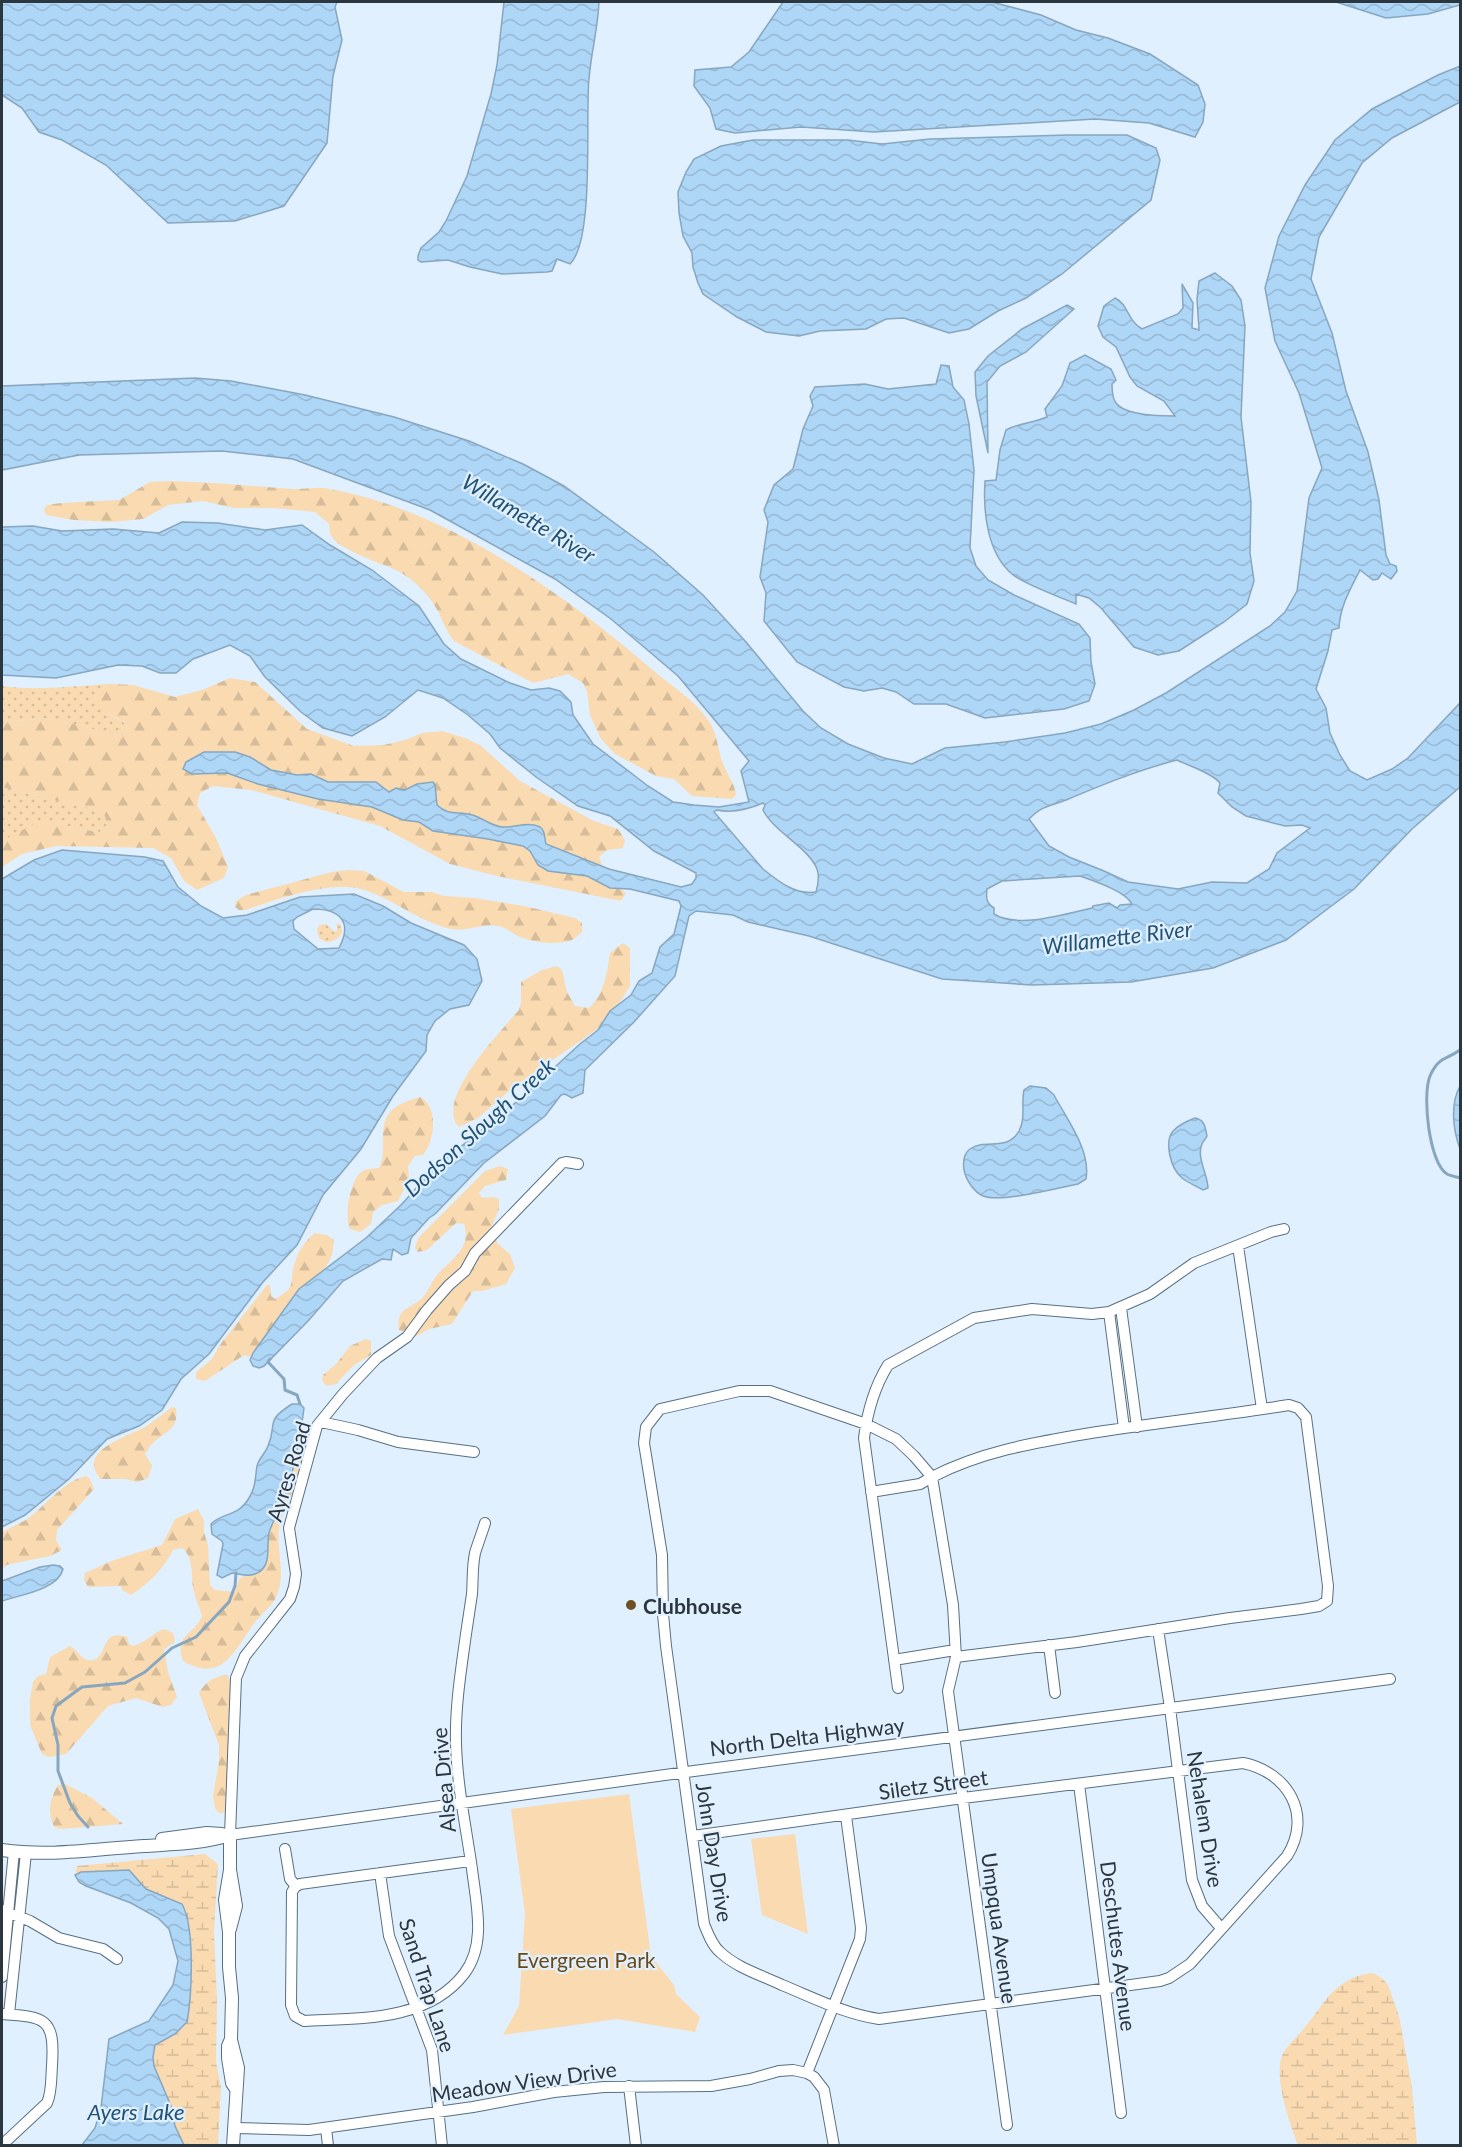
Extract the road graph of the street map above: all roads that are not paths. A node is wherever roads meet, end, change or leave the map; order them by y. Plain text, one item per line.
1 (578, 1164) dead end
2 (1284, 1229) dead end
3 (1238, 1246) junction
4 (1121, 1308) junction
5 (1109, 1312) junction
6 (1262, 1409) junction
7 (321, 1422) junction
8 (866, 1424) junction
9 (1137, 1426) junction
10 (1124, 1428) junction
11 (474, 1452) dead end
12 (932, 1477) junction
13 (872, 1492) junction
14 (485, 1523) dead end
15 (1158, 1629) junction
16 (1049, 1645) junction
17 (956, 1653) junction
18 (894, 1660) junction
19 (1390, 1679) dead end
20 (898, 1688) dead end
21 (1055, 1693) dead end
22 (1170, 1708) junction
23 (954, 1737) junction
24 (1178, 1770) junction
25 (683, 1772) junction
26 (1079, 1784) junction
27 (963, 1798) junction
28 (463, 1803) junction
29 (846, 1816) junction
30 (230, 1835) junction
31 (693, 1836) junction
32 (285, 1848) dead end
33 (14, 1851) edge
34 (470, 1861) junction
35 (380, 1873) junction
36 (296, 1886) junction
37 (5, 1910) edge
38 (18, 1918) junction
39 (1221, 1928) junction
40 (117, 1959) dead end
41 (2, 1977) edge
42 (1105, 1988) junction
43 (991, 2004) junction
44 (416, 2007) junction
45 (833, 2007) junction
46 (5, 2014) edge
47 (807, 2073) junction
48 (628, 2086) junction
49 (438, 2112) junction
50 (1121, 2113) dead end
51 (1007, 2125) dead end
52 (236, 2128) junction
53 (326, 2128) junction
54 (2, 2145) edge
55 (233, 2145) edge
56 (328, 2145) edge
57 (442, 2145) edge
58 (636, 2145) edge
59 (834, 2145) edge

1 - 7 street, Ayres Road
2 - 3 street
3 - 4 street
3 - 6 street
4 - 5 street
4 - 9 street
5 - 8 street
5 - 10 street
6 - 9 street
6 - 15 street
7 - 11 street
7 - 30 street, Ayres Road
8 - 12 street, John Day Drive
8 - 13 street
8 - 25 street, John Day Drive
9 - 10 street
10 - 12 street
12 - 13 street
12 - 17 street, Umpqua Avenue
13 - 18 street
14 - 28 street, Alsea Drive
15 - 16 street
15 - 22 street, Nehalem Drive
16 - 17 street
16 - 21 street
17 - 18 street
17 - 23 street, Umpqua Avenue
18 - 20 street
19 - 22 street, North Delta Highway
22 - 23 street, North Delta Highway
22 - 24 street, Nehalem Drive
23 - 25 street, North Delta Highway
23 - 27 street, Umpqua Avenue
24 - 26 street, Siletz Street
24 - 39 street, Nehalem Drive
24 - 39 street, John Day Drive
25 - 28 street, North Delta Highway
25 - 31 street, John Day Drive
26 - 27 street, Siletz Street
26 - 42 street, Deschutes Avenue
27 - 29 street, Siletz Street
27 - 43 street, Umpqua Avenue
28 - 30 street, North Delta Highway
28 - 34 street, Alsea Drive
29 - 31 street, Siletz Street
29 - 45 street
30 - 33 street, North Delta Highway
30 - 52 street, Ayres Road
31 - 45 street, John Day Drive
32 - 36 street
33 - 37 street
33 - 38 street
34 - 35 street
34 - 44 street, Alsea Drive
35 - 36 street
35 - 44 street, Sand Trap Lane
36 - 44 street, Alsea Drive
37 - 38 street
37 - 41 street
38 - 40 street
38 - 46 street
39 - 42 street, John Day Drive
42 - 43 street, John Day Drive
42 - 50 street, Deschutes Avenue
43 - 45 street, John Day Drive
43 - 51 street, Umpqua Avenue
44 - 49 street, Sand Trap Lane
45 - 47 street
46 - 54 street
47 - 48 street, Meadow View Drive
47 - 59 street
48 - 49 street, Meadow View Drive
48 - 58 street
49 - 53 street, Meadow View Drive
49 - 57 street, Sand Trap Lane
52 - 53 street, Meadow View Drive
52 - 55 street, Ayres Road
53 - 56 street

